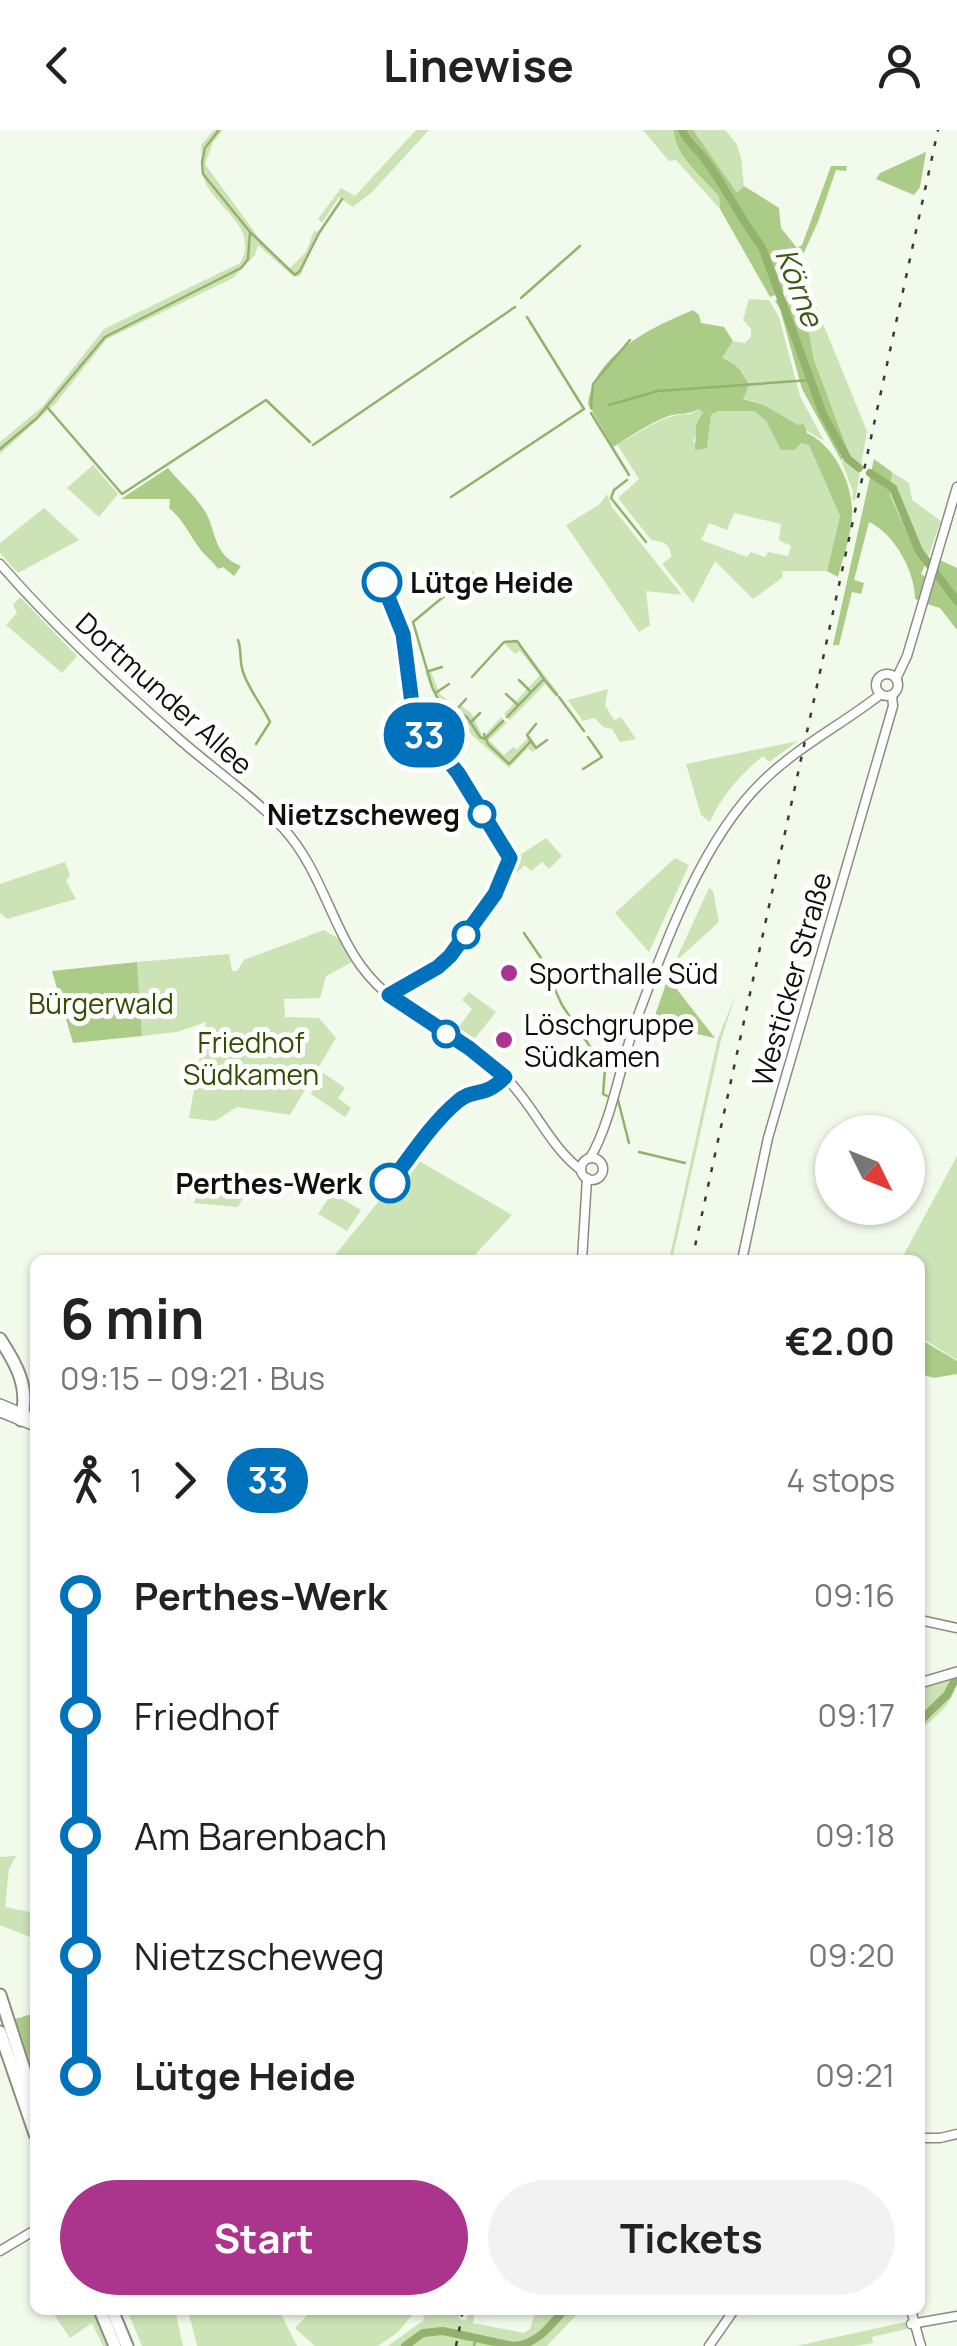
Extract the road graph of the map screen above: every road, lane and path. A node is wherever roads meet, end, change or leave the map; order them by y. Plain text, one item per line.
1 (957, 487) edge
2 (2, 566) edge
3 (894, 677) junction
4 (884, 694) junction
5 (589, 1168) junction
6 (582, 1255) edge
7 (743, 1255) edge
8 (0, 1342) edge
9 (0, 1404) edge
10 (0, 1412) edge
11 (26, 1417) edge
12 (925, 1621) edge
13 (957, 1628) edge
14 (957, 1669) edge
15 (925, 1679) edge
16 (0, 1995) edge
17 (0, 2032) edge
18 (30, 2088) edge
19 (30, 2119) edge
20 (957, 2134) edge
21 (925, 2138) edge
22 (30, 2233) edge
23 (0, 2250) edge
24 (102, 2315) edge
25 (114, 2315) edge
26 (731, 2315) edge
27 (911, 2315) edge
28 (957, 2316) edge
29 (943, 2320) junction
30 (914, 2326) junction
31 (928, 2326) junction
32 (919, 2344) edge
33 (115, 2346) edge
34 (127, 2346) edge
35 (709, 2346) edge

1 - 3 street
2 - 5 street, Dortmunder Allee
3 - 4 street, Westicker Straße
3 - 4 street
4 - 5 street
4 - 7 street, Westicker Straße
5 - 6 street
8 - 11 highway
8 - 11 highway
9 - 11 main road
10 - 11 main road
12 - 13 street
14 - 15 main road
16 - 18 highway
17 - 19 highway
20 - 21 street
22 - 23 street
24 - 33 highway
25 - 34 highway
26 - 35 street
27 - 30 street
28 - 29 street
29 - 30 street
29 - 31 street
30 - 31 street
30 - 32 street
31 - 32 street

